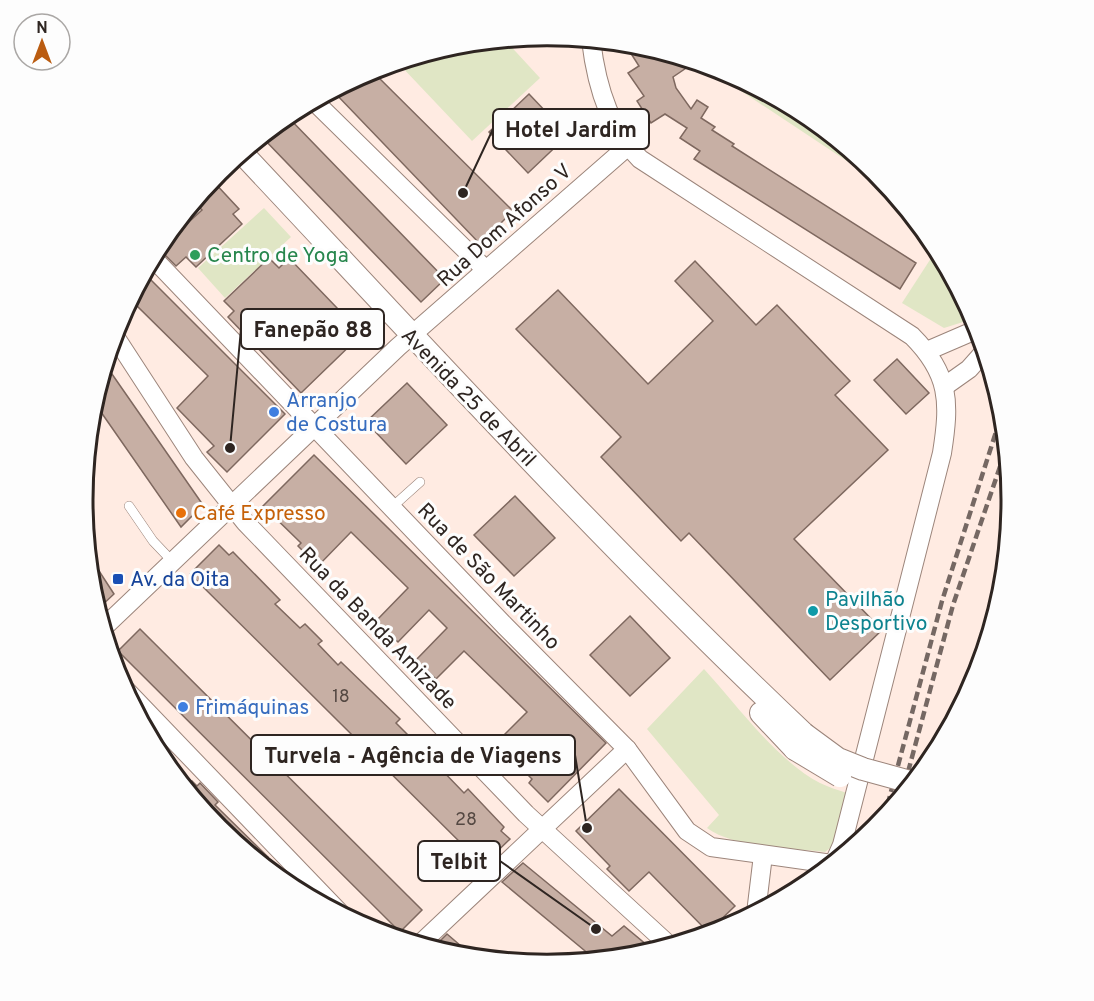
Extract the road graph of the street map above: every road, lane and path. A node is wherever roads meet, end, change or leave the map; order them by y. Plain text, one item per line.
1 (593, 49) edge
2 (320, 107) edge
3 (627, 147) junction
4 (248, 159) edge
5 (159, 265) edge
6 (486, 270) junction
7 (968, 333) edge
8 (411, 336) junction
9 (121, 345) edge
10 (927, 351) junction
11 (978, 359) edge
12 (945, 386) junction
13 (313, 426) junction
14 (420, 482) dead end
15 (231, 505) junction
16 (129, 506) dead end
17 (392, 508) junction
18 (172, 561) junction
19 (109, 621) edge
20 (145, 710) edge
21 (800, 741) junction
22 (627, 749) junction
23 (904, 780) edge
24 (895, 792) edge
25 (543, 830) junction
26 (842, 846) edge
27 (763, 855) junction
28 (821, 862) edge
29 (324, 896) edge
30 (757, 903) edge
31 (426, 938) edge
32 (663, 940) edge

1 - 3 street
2 - 6 street
3 - 6 street, Rua Dom Afonso V
3 - 10 street
4 - 8 street, Avenida 25 de Abril
5 - 13 street, Rua de São Martinho
6 - 8 street, Rua Dom Afonso V
7 - 10 street
8 - 13 street, Rua Dom Afonso V
8 - 21 street, Avenida 25 de Abril
9 - 15 street, Rua da Banda Amizade
10 - 12 street
11 - 12 street
12 - 26 street
13 - 15 street, Rua Dom Afonso V
13 - 17 street, Rua de São Martinho
14 - 17 lane
15 - 18 street, Rua Dom Afonso V
15 - 25 street, Rua da Banda Amizade
16 - 18 lane
17 - 22 street, Rua de São Martinho
18 - 19 street, Rua Dom Afonso V
20 - 29 street
21 - 23 street, Avenida 25 de Abril, bridge
21 - 24 street, Avenida 25 de Abril, bridge
22 - 25 street
22 - 27 street, Rua de São Martinho
25 - 31 street
25 - 32 street, Rua da Banda Amizade
27 - 28 street, Rua de São Martinho
27 - 30 street

